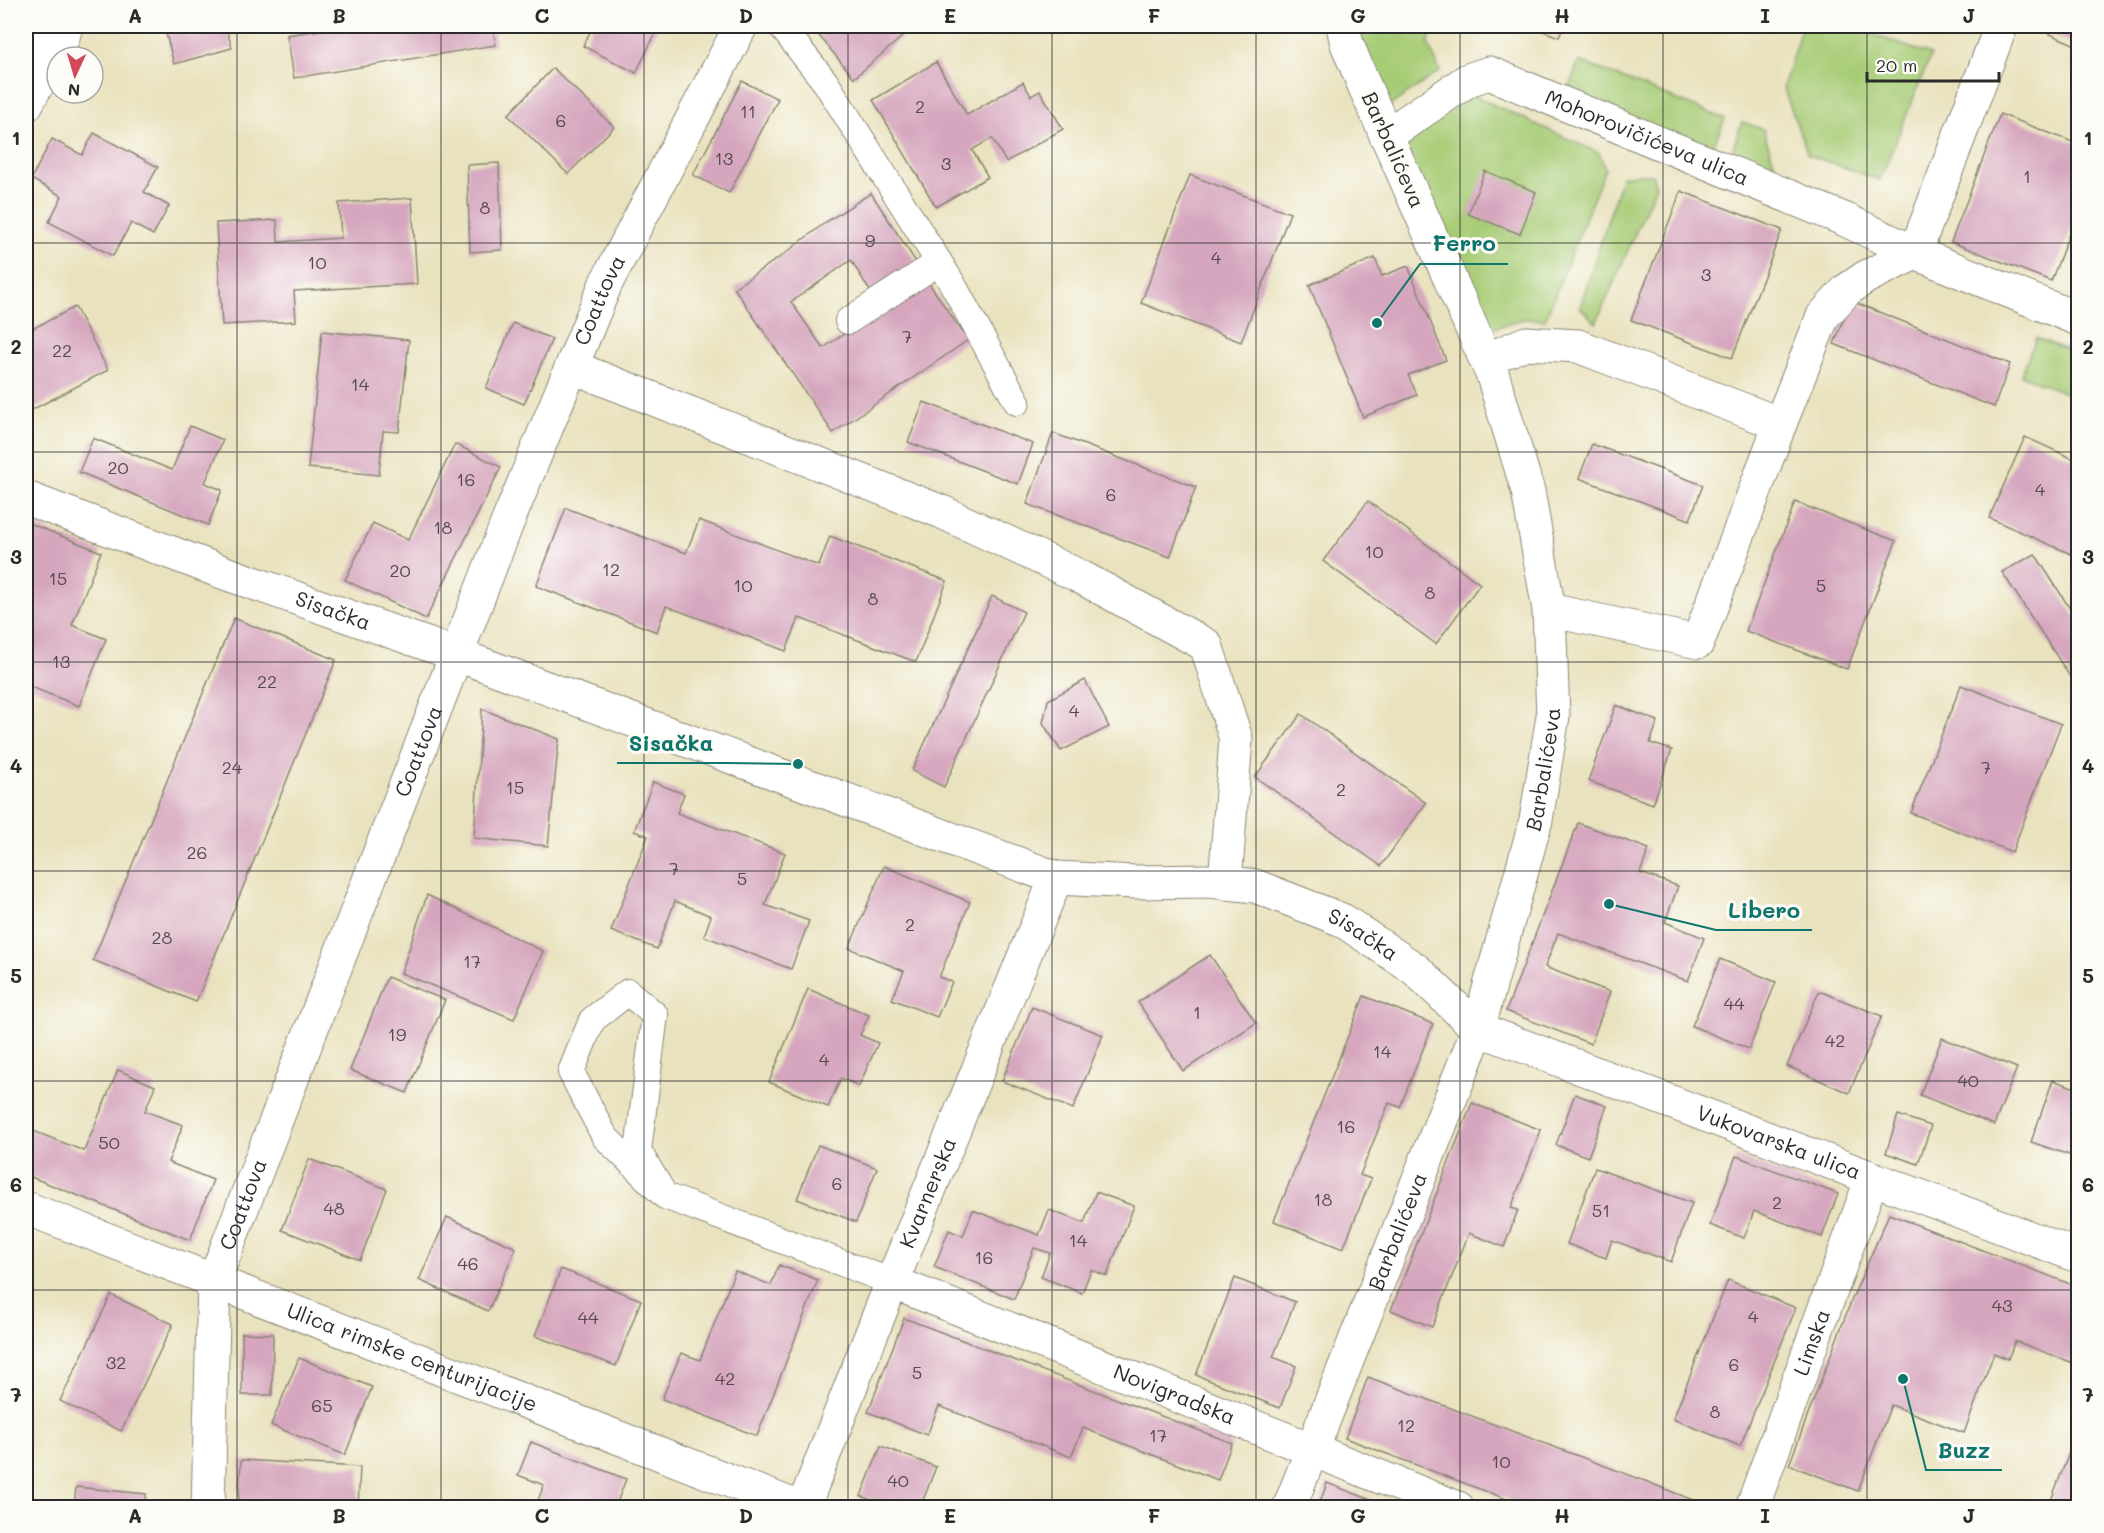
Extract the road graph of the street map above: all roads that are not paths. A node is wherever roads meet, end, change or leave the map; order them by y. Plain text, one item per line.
1 (30, 26) edge
2 (66, 26) edge
3 (741, 26) edge
4 (781, 26) edge
5 (1343, 26) edge
6 (2001, 26) edge
7 (31, 95) edge
8 (1386, 136) junction
9 (1915, 254) junction
10 (939, 262) junction
11 (2079, 319) edge
12 (848, 321) dead end
13 (1486, 360) junction
14 (572, 367) junction
15 (1017, 402) dead end
16 (1780, 424) junction
17 (26, 498) edge
18 (1549, 610) junction
19 (458, 655) junction
20 (1056, 878) junction
21 (1225, 883) junction
22 (1478, 1029) junction
23 (1872, 1178) junction
24 (666, 1196) junction
25 (26, 1208) edge
26 (2079, 1256) edge
27 (214, 1281) junction
28 (892, 1282) junction
29 (1311, 1448) junction
30 (208, 1508) edge
31 (802, 1508) edge
32 (1288, 1508) edge
33 (1458, 1508) edge
34 (1752, 1508) edge

1 - 7 street
2 - 7 street
3 - 14 street, Coattova
4 - 10 lane
5 - 8 street, Barbalićeva
6 - 9 street
8 - 9 street, Mohorovičićeva ulica
8 - 13 street, Barbalićeva
9 - 11 street, Mohorovičićeva ulica
9 - 16 street
10 - 12 lane
10 - 15 lane
13 - 16 street
13 - 18 street, Barbalićeva
14 - 19 street, Coattova
14 - 21 street
16 - 18 street
17 - 19 street, Sisačka
18 - 22 street, Barbalićeva
19 - 20 street, Sisačka
19 - 27 street, Coattova
20 - 21 street, Sisačka
20 - 28 street, Kvarnerska
21 - 22 street, Sisačka
22 - 23 street, Vukovarska ulica
22 - 29 street, Barbalićeva
23 - 26 street, Vukovarska ulica
23 - 34 street, Limska
24 - 24 lane
24 - 28 lane
25 - 27 street, Ulica rimske centurijacije
27 - 30 street, Coattova
27 - 31 street, Ulica rimske centurijacije
28 - 29 street, Novigradska
28 - 31 street, Kvarnerska
29 - 32 street, Barbalićeva
29 - 33 street, Novigradska

